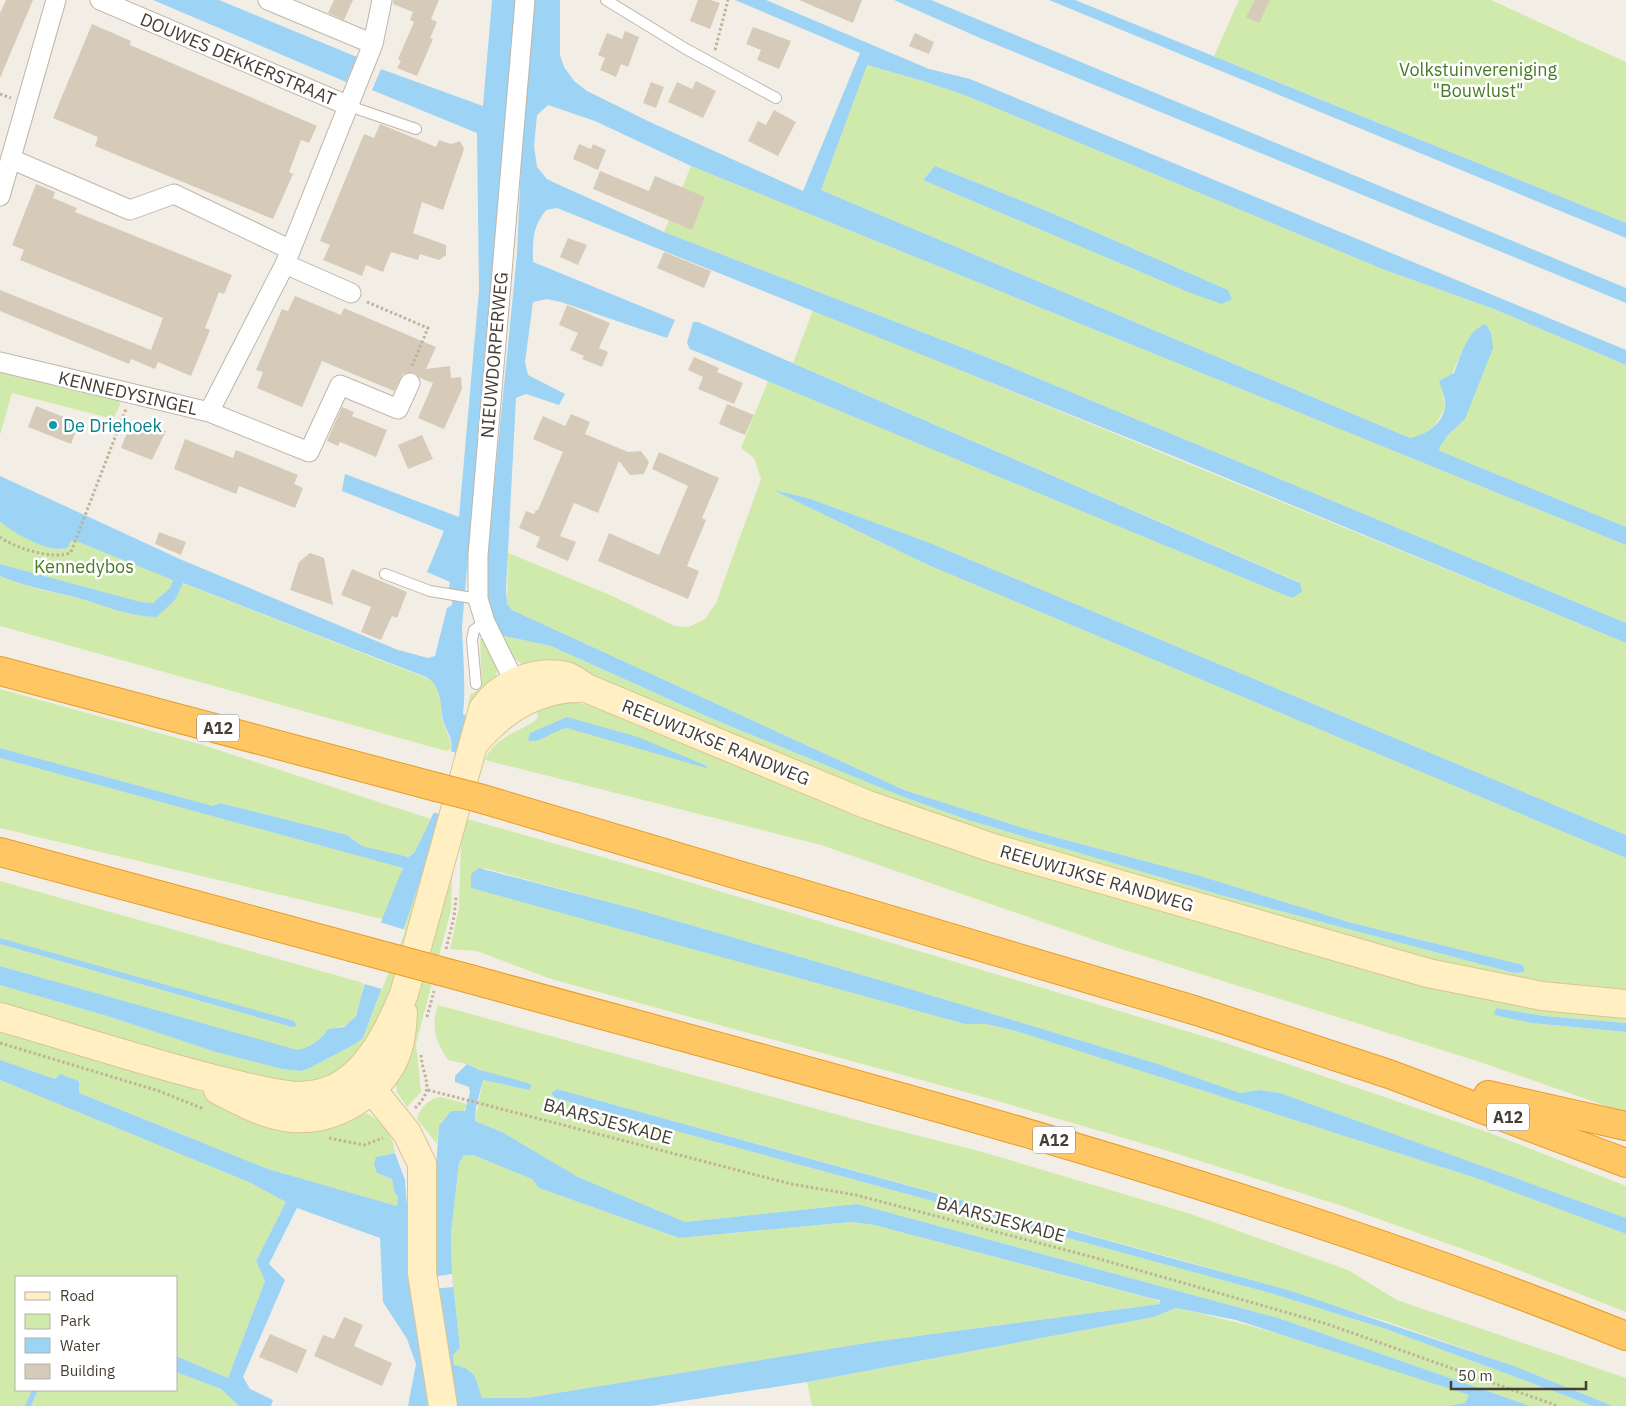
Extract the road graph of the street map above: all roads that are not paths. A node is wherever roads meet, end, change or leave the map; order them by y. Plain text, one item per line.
1 (56, 0) edge
2 (100, 0) edge
3 (268, 0) edge
4 (382, 0) edge
5 (525, 0) edge
6 (606, 0) edge
7 (373, 44) junction
8 (776, 98) dead end
9 (349, 106) junction
10 (416, 129) dead end
11 (6, 168) edge
12 (0, 196) edge
13 (287, 257) junction
14 (351, 293) road end
15 (0, 362) edge
16 (410, 383) road end
17 (209, 412) junction
18 (385, 574) dead end
19 (475, 598) junction
20 (485, 622) junction
21 (0, 671) edge
22 (476, 684) dead end
23 (520, 692) junction
24 (0, 852) edge
25 (1626, 1004) edge
26 (0, 1017) edge
27 (1389, 1074) junction
28 (365, 1080) junction
29 (1626, 1126) edge
30 (1626, 1163) edge
31 (1626, 1336) edge
32 (443, 1406) edge

1 - 11 street
2 - 9 street, DOUWES DEKKERSTRAAT
3 - 7 street
4 - 7 street
5 - 19 street, NIEUWDORPERWEG
6 - 8 lane
7 - 9 street
9 - 10 lane
9 - 13 street
11 - 12 street
11 - 13 street
13 - 14 street
13 - 17 street
15 - 17 street, KENNEDYSINGEL
16 - 17 street, KENNEDYSINGEL
18 - 19 lane
19 - 20 street, NIEUWDORPERWEG
20 - 22 lane
20 - 23 street, NIEUWDORPERWEG
21 - 27 highway, A12, bridge
23 - 25 main road, REEUWIJKSE RANDWEG
23 - 28 main road, REEUWIJKSE RANDWEG
24 - 31 highway, A12, bridge
26 - 28 main road, REEUWIJKSE RANDWEG
27 - 29 highway, A12
27 - 30 highway, A12
28 - 32 main road

